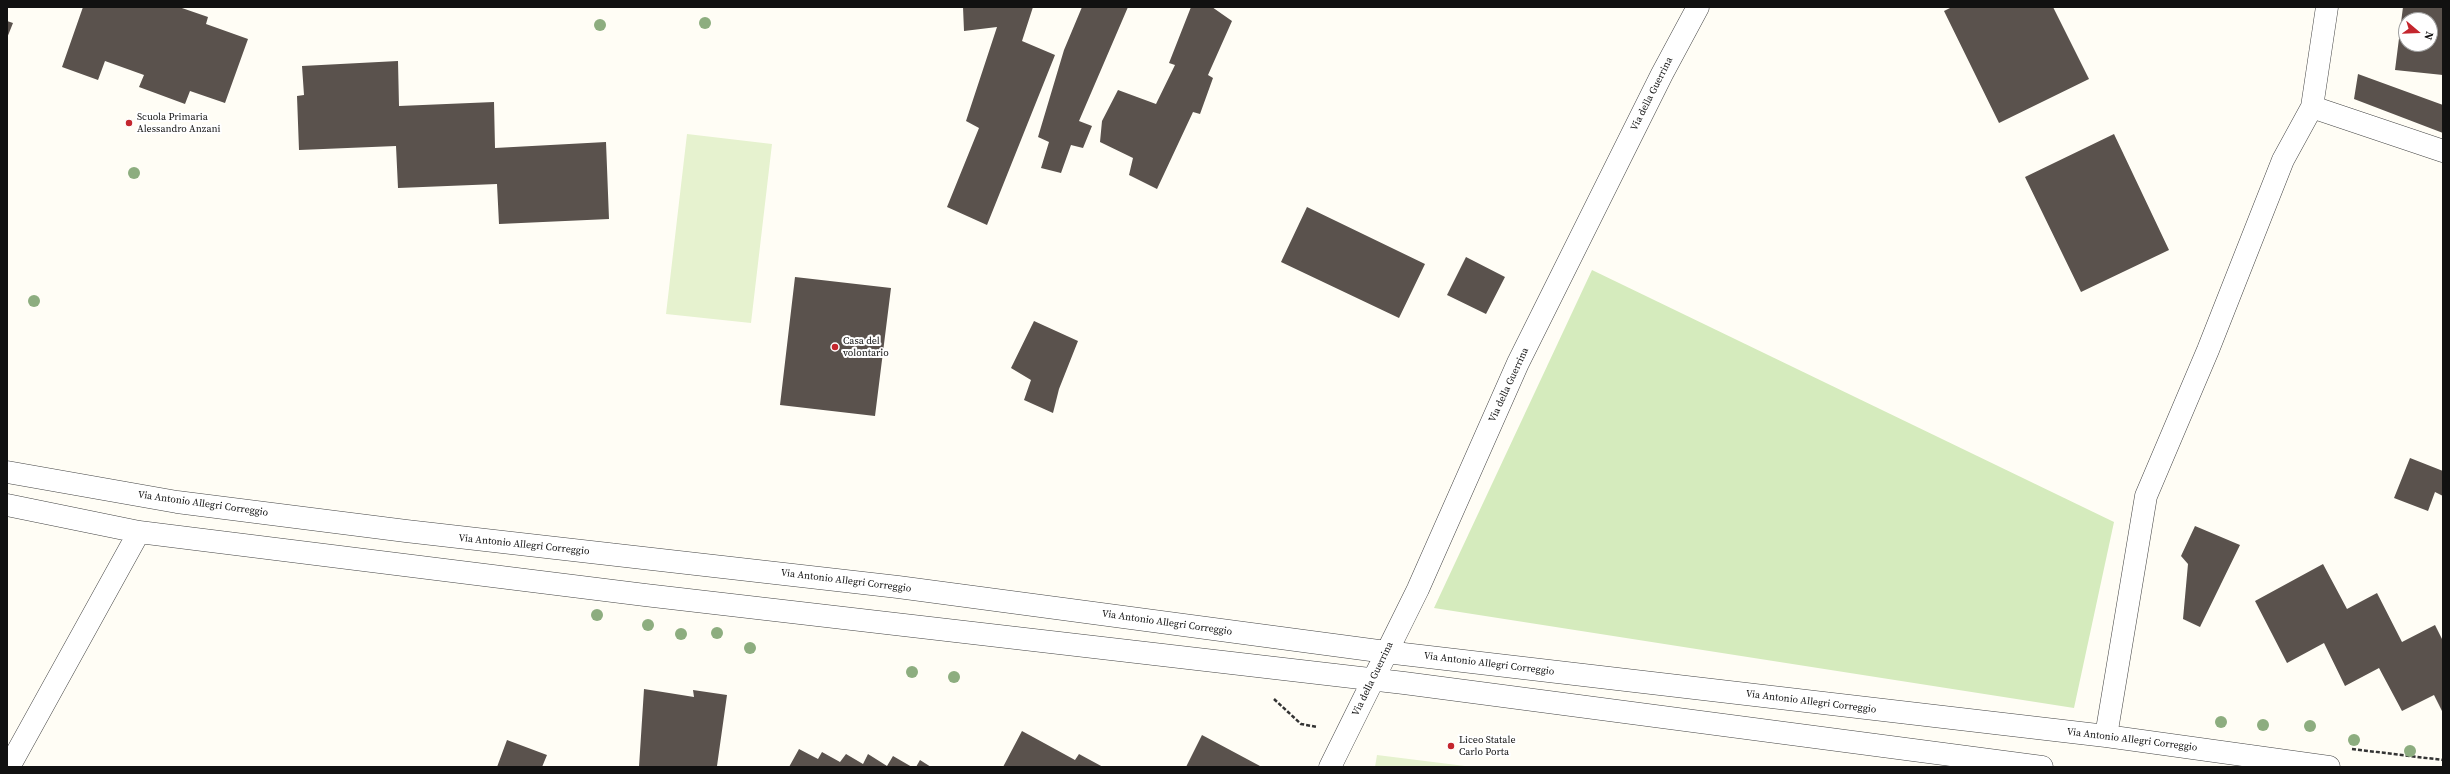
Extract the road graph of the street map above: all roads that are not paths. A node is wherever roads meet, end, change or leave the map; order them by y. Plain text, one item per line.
1 (1698, 7) edge
2 (2327, 7) edge
3 (2312, 107) junction
4 (2443, 151) edge
5 (7, 472) edge
6 (7, 505) edge
7 (139, 532) junction
8 (1386, 652) junction
9 (1373, 679) junction
10 (2106, 736) junction
11 (9, 767) edge
12 (1330, 767) edge
13 (2042, 767) edge
14 (2329, 767) edge

1 - 8 street, Via della Guerrina
2 - 3 street
3 - 4 street
3 - 10 street
5 - 8 street, Via Antonio Allegri Correggio
6 - 7 street
7 - 9 street
7 - 11 street
8 - 9 street, Via della Guerrina
8 - 10 street, Via Antonio Allegri Correggio
9 - 12 street, Via della Guerrina
9 - 13 street
10 - 14 street, Via Antonio Allegri Correggio

